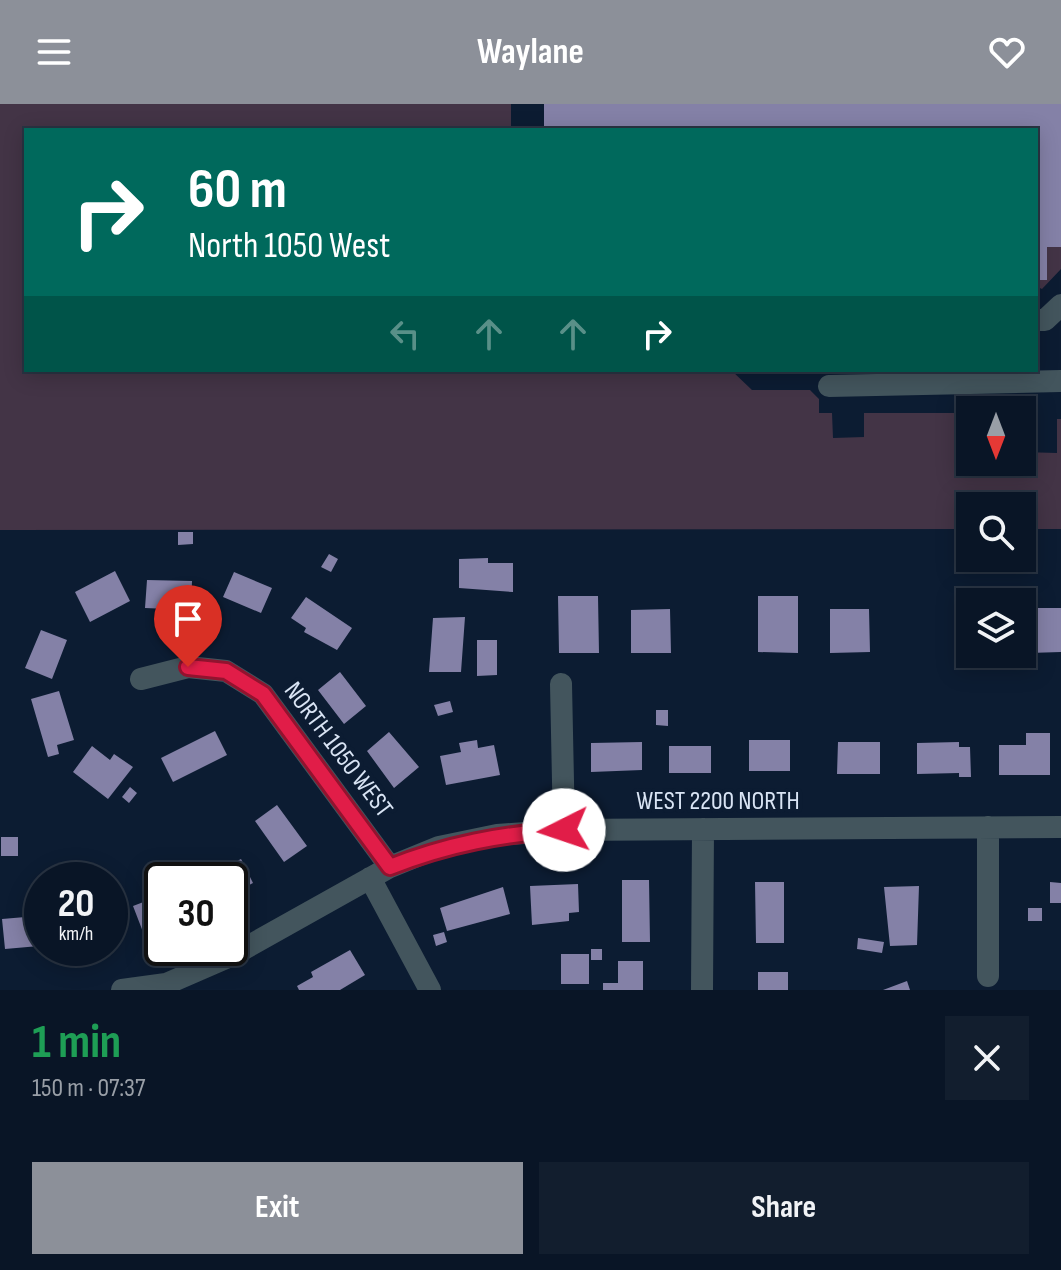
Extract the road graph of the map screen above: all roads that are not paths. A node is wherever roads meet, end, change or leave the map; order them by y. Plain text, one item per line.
1 (1061, 305) edge
2 (1038, 320) edge
3 (956, 376) edge
4 (1061, 381) edge
5 (829, 386) dead end
6 (141, 679) dead end
7 (561, 684) dead end
8 (988, 827) junction
9 (1061, 827) edge
10 (703, 829) junction
11 (564, 830) junction
12 (390, 867) junction
13 (370, 878) junction
14 (988, 976) dead end
15 (122, 990) edge
16 (430, 990) edge
17 (702, 990) edge

1 - 2 street
3 - 4 street
3 - 5 street
6 - 12 street, NORTH 1050 WEST
7 - 11 street
8 - 9 street, WEST 2200 NORTH
8 - 10 street, WEST 2200 NORTH
8 - 14 street
10 - 11 street, WEST 2200 NORTH
10 - 17 street
11 - 12 street, WEST 2200 NORTH
12 - 13 street, WEST 2200 NORTH
13 - 15 street, WEST 2200 NORTH
13 - 16 street

